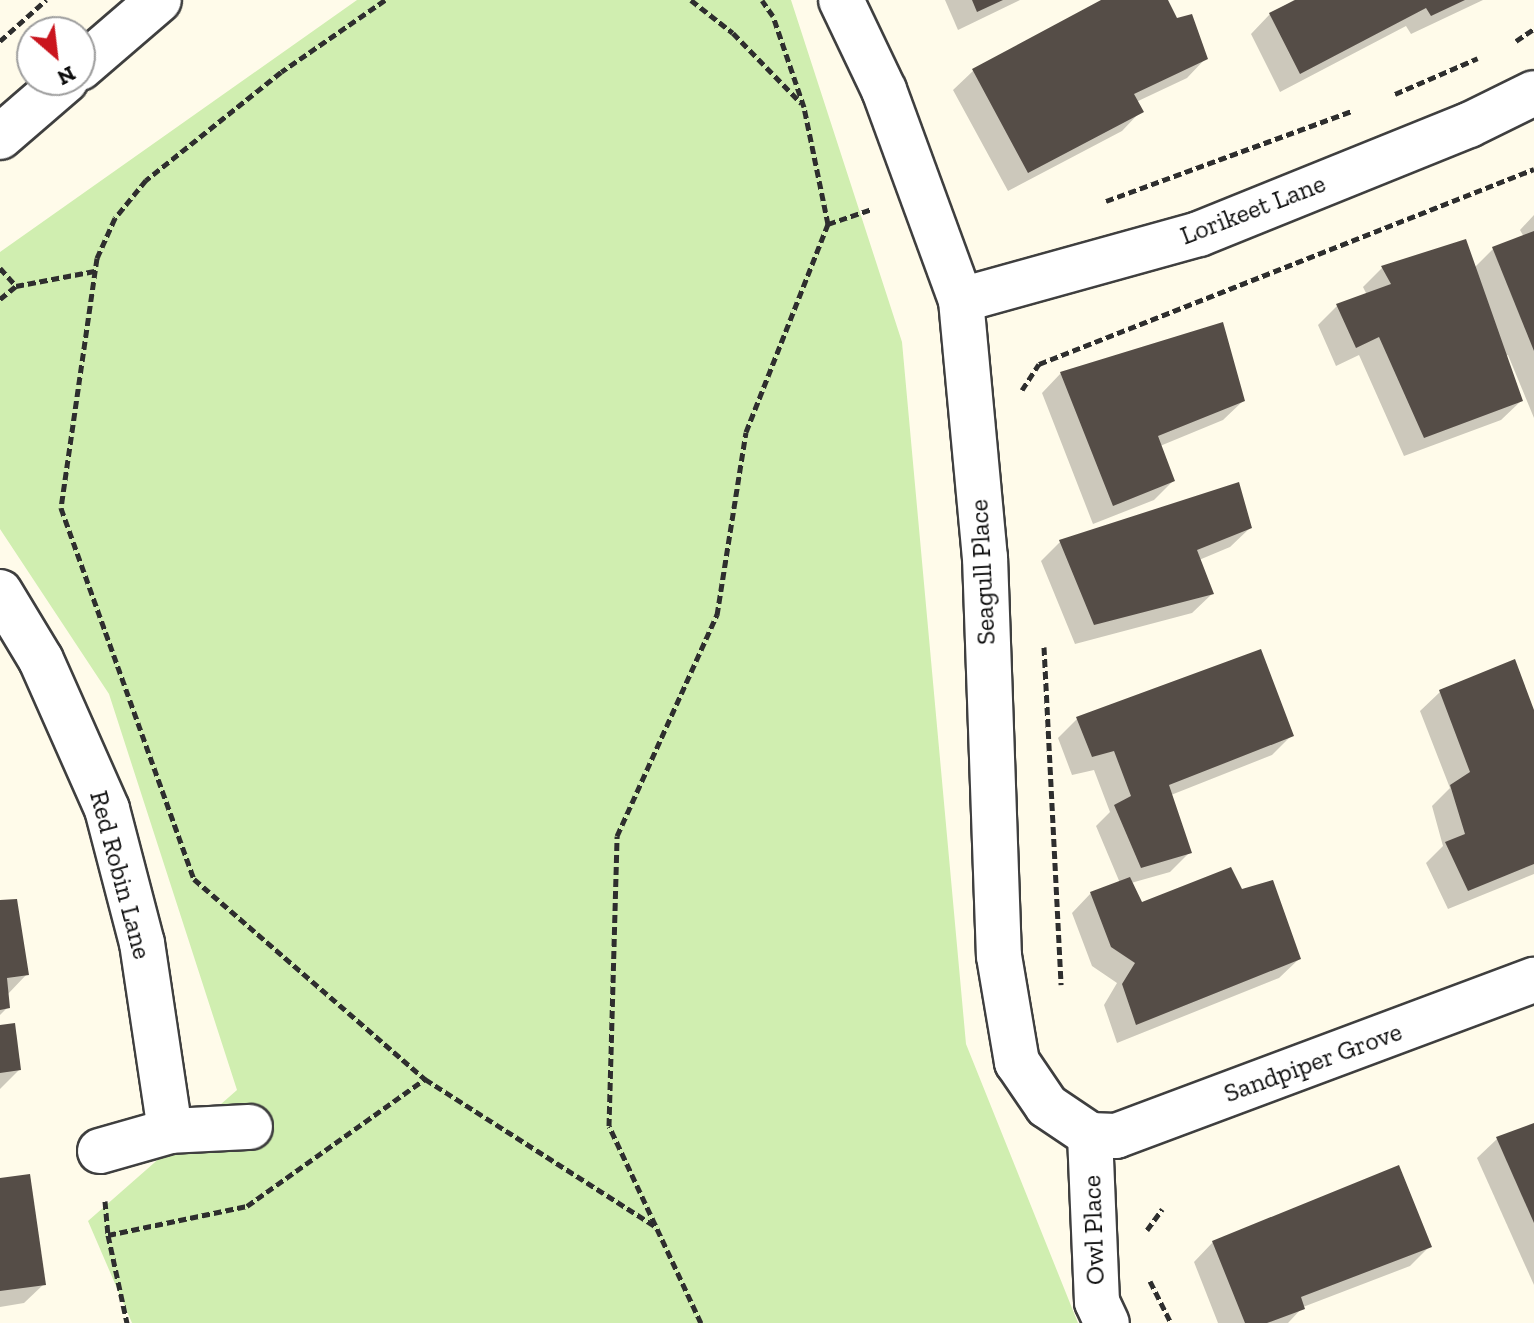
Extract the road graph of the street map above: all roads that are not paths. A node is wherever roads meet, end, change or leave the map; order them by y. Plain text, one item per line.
1 (159, 0) edge
2 (841, 0) edge
3 (96, 54) edge
4 (1534, 93) edge
5 (47, 96) edge
6 (0, 137) edge
7 (961, 300) junction
8 (0, 592) edge
9 (1534, 980) edge
10 (250, 1127) dead end
11 (170, 1131) junction
12 (1090, 1135) junction
13 (100, 1151) dead end
14 (1107, 1323) edge

1 - 3 street
2 - 7 street, Seagull Place
4 - 7 street, Lorikeet Lane
5 - 6 street
7 - 12 street, Seagull Place
8 - 11 street, Red Robin Lane
9 - 12 street, Sandpiper Grove
10 - 11 street
11 - 13 street
12 - 14 street, Owl Place

